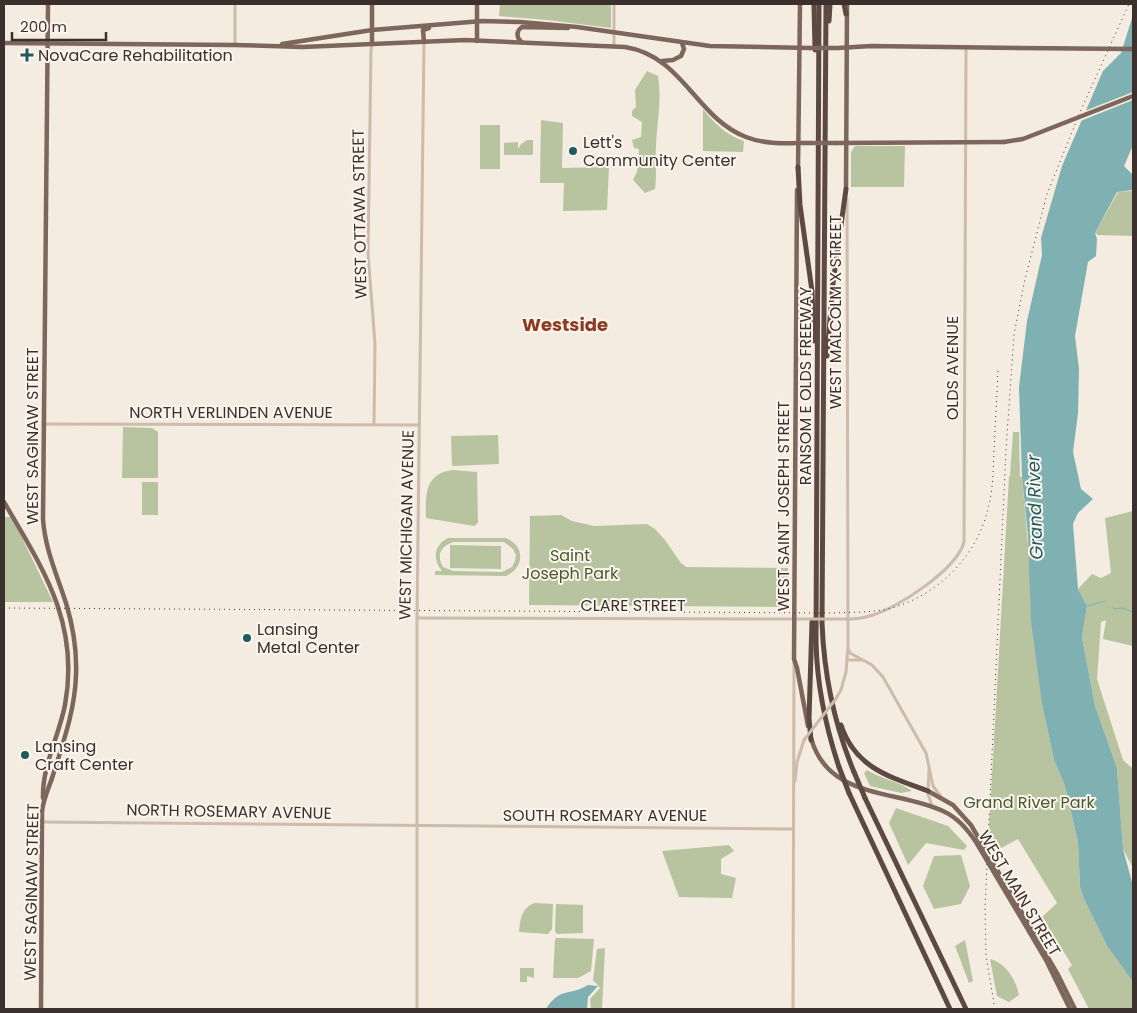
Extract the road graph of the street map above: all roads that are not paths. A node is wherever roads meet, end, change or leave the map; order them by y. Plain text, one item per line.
1 (48, 4) edge
2 (235, 4) edge
3 (372, 4) edge
4 (477, 4) edge
5 (614, 4) edge
6 (800, 4) edge
7 (814, 4) edge
8 (819, 4) edge
9 (826, 4) edge
10 (830, 4) edge
11 (846, 4) edge
12 (846, 14) joint
13 (477, 22) junction
14 (466, 23) junction
15 (576, 27) junction
16 (372, 30) junction
17 (614, 32) junction
18 (350, 34) junction
19 (476, 41) junction
20 (424, 42) junction
21 (522, 42) junction
22 (4, 43) edge
23 (682, 43) junction
24 (47, 44) junction
25 (372, 44) junction
26 (235, 45) junction
27 (265, 46) junction
28 (322, 46) junction
29 (614, 47) junction
30 (799, 47) junction
31 (846, 47) junction
32 (966, 48) junction
33 (1133, 49) edge
34 (662, 61) junction
35 (825, 72) junction
36 (1133, 96) edge
37 (818, 133) junction
38 (798, 142) junction
39 (847, 142) junction
40 (965, 142) junction
41 (798, 167) junction
42 (846, 189) junction
43 (817, 394) junction
44 (823, 417) junction
45 (43, 424) junction
46 (374, 424) junction
47 (420, 425) junction
48 (4, 502) edge
49 (816, 549) junction
50 (417, 618) junction
51 (795, 619) junction
52 (848, 619) junction
53 (848, 646) junction
54 (794, 659) junction
55 (847, 660) junction
56 (867, 662) junction
57 (826, 670) junction
58 (811, 740) junction
59 (930, 766) junction
60 (794, 789) junction
61 (928, 791) junction
62 (942, 798) junction
63 (43, 802) junction
64 (933, 807) junction
65 (42, 822) junction
66 (417, 826) junction
67 (793, 829) junction
68 (1066, 994) junction
69 (42, 1009) edge
70 (418, 1009) edge
71 (793, 1009) edge
72 (950, 1009) edge
73 (966, 1009) edge
74 (1070, 1009) edge
75 (1075, 1009) edge

1 - 24 main road, WEST SAGINAW STREET
2 - 26 street
3 - 16 main road, WEST OTTAWA STREET
4 - 13 main road
5 - 17 street
6 - 30 main road, WEST SAINT JOSEPH STREET
7 - 37 highway
8 - 37 highway, RANSOM E OLDS FREEWAY
9 - 35 highway, RANSOM E OLDS FREEWAY
10 - 35 highway
11 - 12 highway
12 - 31 main road, WEST MALCOLM X STREET
13 - 14 main road
13 - 15 main road
13 - 19 main road
14 - 16 main road
14 - 20 main road
15 - 17 main road
15 - 21 main road
16 - 18 main road
16 - 25 main road, WEST OTTAWA STREET
17 - 23 main road
17 - 29 street
18 - 27 main road
18 - 28 main road
19 - 20 main road
19 - 21 main road
20 - 25 main road
20 - 47 street, WEST MICHIGAN AVENUE
21 - 29 main road
22 - 24 main road
23 - 30 main road
23 - 34 main road
24 - 26 main road
24 - 45 main road, WEST SAGINAW STREET
25 - 28 main road
25 - 46 street, WEST OTTAWA STREET
26 - 27 main road
27 - 28 main road
29 - 34 main road
30 - 31 main road, bridge
30 - 38 main road, WEST SAINT JOSEPH STREET
31 - 32 main road
31 - 39 main road, WEST MALCOLM X STREET
32 - 33 main road, bridge
32 - 40 street, OLDS AVENUE
34 - 38 main road
35 - 44 highway, RANSOM E OLDS FREEWAY
36 - 40 main road, bridge
37 - 43 highway, RANSOM E OLDS FREEWAY
38 - 39 main road, bridge
38 - 41 main road, WEST SAINT JOSEPH STREET
39 - 40 main road
39 - 42 main road, WEST MALCOLM X STREET
40 - 52 street, OLDS AVENUE
41 - 43 highway
41 - 51 main road, WEST SAINT JOSEPH STREET
42 - 44 highway
42 - 52 street, WEST MALCOLM X STREET
43 - 49 highway, RANSOM E OLDS FREEWAY
44 - 57 highway, RANSOM E OLDS FREEWAY
45 - 46 street, NORTH VERLINDEN AVENUE
45 - 63 main road, WEST SAGINAW STREET
46 - 47 street, NORTH VERLINDEN AVENUE
47 - 50 street, WEST MICHIGAN AVENUE
48 - 63 main road
49 - 58 highway
49 - 72 highway, RANSOM E OLDS FREEWAY, bridge
50 - 51 street, CLARE STREET
50 - 66 street, WEST MICHIGAN AVENUE
51 - 52 street, CLARE STREET, bridge
51 - 54 main road, WEST SAINT JOSEPH STREET
52 - 53 street
53 - 55 street
53 - 56 street, WEST MAIN STREET
54 - 58 main road
54 - 60 street, WEST SAINT JOSEPH STREET
55 - 56 street
55 - 60 street, bridge
56 - 59 street, WEST MAIN STREET
57 - 61 highway
57 - 73 highway, bridge
58 - 64 main road
59 - 61 street, WEST MAIN STREET
59 - 62 street, WEST MAIN STREET
60 - 67 street, WEST SAINT JOSEPH STREET
61 - 62 main road, WEST MAIN STREET
61 - 64 street, WEST MAIN STREET
62 - 68 main road, WEST MAIN STREET
63 - 65 main road, WEST SAGINAW STREET
64 - 68 main road, WEST MAIN STREET
65 - 66 street, NORTH ROSEMARY AVENUE
65 - 69 main road, WEST SAGINAW STREET
66 - 67 street, SOUTH ROSEMARY AVENUE
66 - 70 street, WEST MICHIGAN AVENUE
67 - 71 street, WEST SAINT JOSEPH STREET
68 - 74 main road
68 - 75 main road

